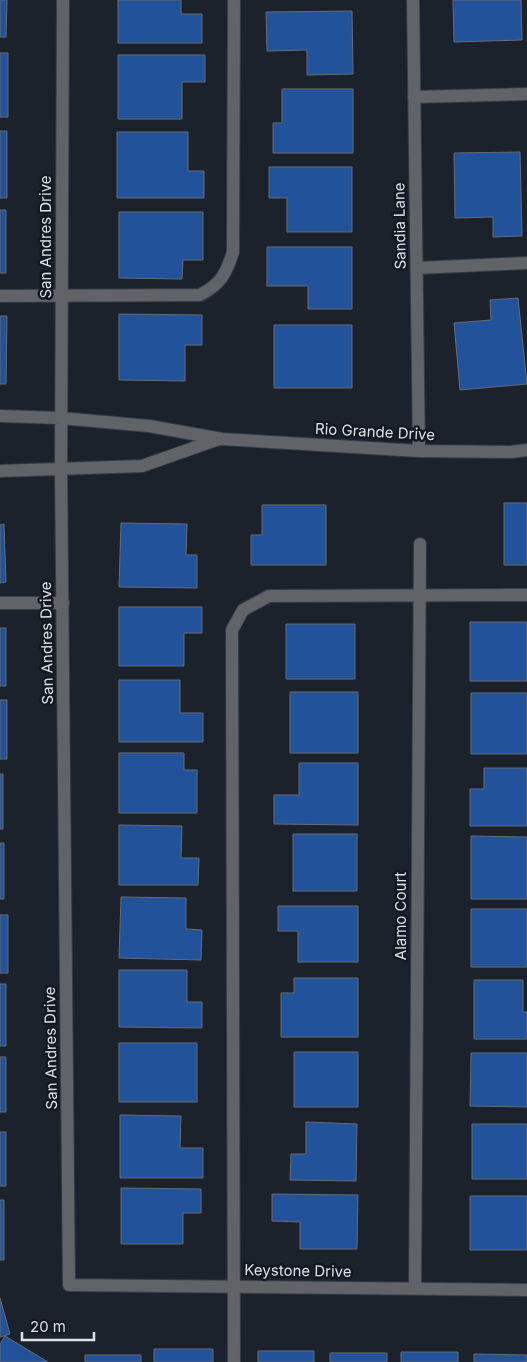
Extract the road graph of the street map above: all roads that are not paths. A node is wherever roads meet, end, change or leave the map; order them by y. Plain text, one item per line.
1 (63, 0) edge
2 (234, 0) edge
3 (413, 0) edge
4 (527, 94) edge
5 (414, 96) junction
6 (527, 263) edge
7 (417, 268) junction
8 (0, 296) edge
9 (62, 296) junction
10 (0, 416) edge
11 (62, 418) junction
12 (222, 438) junction
13 (527, 450) edge
14 (419, 452) junction
15 (61, 470) junction
16 (0, 471) edge
17 (420, 544) dead end
18 (420, 595) junction
19 (527, 595) edge
20 (0, 603) edge
21 (63, 603) junction
22 (69, 1285) joint
23 (234, 1287) junction
24 (415, 1289) junction
25 (527, 1290) edge
26 (234, 1362) edge

1 - 9 street, San Andres Drive
2 - 9 street
3 - 5 street, Sandia Lane
4 - 5 street
5 - 7 street, Sandia Lane
6 - 7 street
7 - 14 street, Sandia Lane
8 - 9 street
9 - 11 street, San Andres Drive
10 - 11 street, Rio Grande Drive
11 - 12 street, Rio Grande Drive
11 - 15 street, San Andres Drive
12 - 14 street, Rio Grande Drive
12 - 15 street, Rio Grande Drive
13 - 14 street, Rio Grande Drive
15 - 16 street, Rio Grande Drive
15 - 21 street, San Andres Drive
17 - 18 street, Alamo Court
18 - 19 street
18 - 23 street
18 - 24 street, Alamo Court
20 - 21 street
21 - 22 street, San Andres Drive
22 - 23 street, Keystone Drive
23 - 24 street, Keystone Drive
23 - 26 street
24 - 25 street, Keystone Drive

